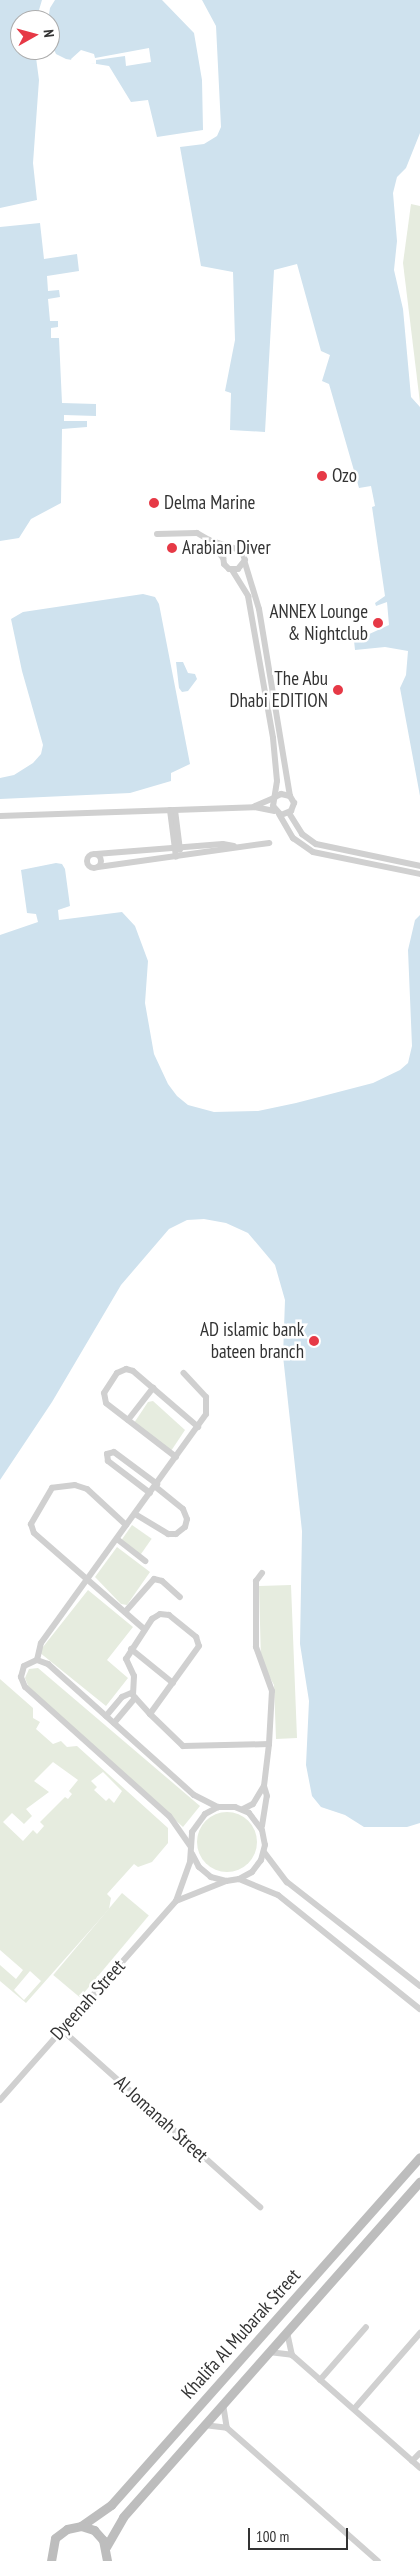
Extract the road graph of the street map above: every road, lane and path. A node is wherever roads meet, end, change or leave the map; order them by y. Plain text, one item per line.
1 (157, 534) dead end
2 (209, 540) junction
3 (229, 548) junction
4 (222, 558) junction
5 (244, 563) junction
6 (232, 570) junction
7 (290, 796) junction
8 (275, 797) junction
9 (254, 807) junction
10 (172, 810) junction
11 (277, 812) junction
12 (289, 813) junction
13 (0, 816) edge
14 (269, 843) dead end
15 (234, 846) junction
16 (177, 847) junction
17 (96, 854) junction
18 (178, 857) junction
19 (420, 866) edge
20 (98, 867) junction
21 (420, 874) edge
22 (184, 1374) dead end
23 (153, 1388) junction
24 (128, 1420) junction
25 (198, 1427) junction
26 (176, 1457) junction
27 (156, 1485) junction
28 (150, 1494) junction
29 (135, 1514) junction
30 (126, 1525) junction
31 (117, 1539) junction
32 (145, 1561) dead end
33 (262, 1573) dead end
34 (88, 1579) junction
35 (180, 1597) dead end
36 (125, 1612) junction
37 (145, 1630) junction
38 (130, 1649) junction
39 (37, 1660) junction
40 (173, 1683) junction
41 (134, 1695) junction
42 (150, 1714) junction
43 (106, 1716) junction
44 (114, 1722) junction
45 (269, 1744) junction
46 (264, 1786) junction
47 (256, 1800) junction
48 (265, 1804) junction
49 (218, 1807) junction
50 (243, 1809) junction
51 (262, 1830) junction
52 (191, 1850) junction
53 (264, 1852) junction
54 (239, 1879) junction
55 (226, 1881) junction
56 (176, 1901) junction
57 (420, 1986) edge
58 (420, 2009) edge
59 (62, 2030) junction
60 (0, 2100) edge
61 (420, 2157) edge
62 (420, 2182) edge
63 (260, 2208) dead end
64 (366, 2327) dead end
65 (287, 2332) junction
66 (419, 2336) edge
67 (269, 2352) junction
68 (292, 2354) junction
69 (320, 2380) junction
70 (223, 2404) junction
71 (354, 2409) junction
72 (204, 2425) junction
73 (227, 2428) junction
74 (420, 2452) edge
75 (412, 2461) junction
76 (420, 2468) edge
77 (81, 2526) junction
78 (106, 2547) junction
79 (51, 2561) edge
80 (106, 2561) edge
81 (378, 2561) edge

1 - 2 street
2 - 3 street
2 - 4 street
3 - 4 street
3 - 5 street
4 - 6 street
5 - 6 street
5 - 7 street
6 - 8 street
7 - 8 street
7 - 12 street
8 - 9 street
8 - 11 street
9 - 10 street
9 - 11 street
10 - 13 street
10 - 16 street
11 - 12 street
11 - 21 street
12 - 19 street
14 - 15 street
15 - 16 street
15 - 18 street
16 - 17 street
16 - 18 street
17 - 20 street
17 - 20 street
18 - 20 street
22 - 25 street
23 - 24 street
23 - 24 street
23 - 25 street
24 - 26 street
25 - 26 street
26 - 27 street
27 - 28 street
27 - 28 street
27 - 29 street
28 - 29 street
29 - 30 street
30 - 31 street
30 - 34 street
31 - 32 street
31 - 34 street
33 - 45 street
34 - 36 street
34 - 39 street
35 - 36 street
36 - 37 street
37 - 38 street
37 - 40 street
38 - 40 street
38 - 41 street
39 - 43 street
39 - 52 street
40 - 42 street
41 - 42 street
41 - 43 street
41 - 44 street
42 - 45 street
43 - 44 street
44 - 49 street
45 - 46 street
46 - 47 street
46 - 48 street
47 - 48 street
47 - 50 street
48 - 51 street
49 - 50 street
49 - 52 street
50 - 51 street
51 - 53 street
52 - 55 street
52 - 56 street, Dyeenah Street
53 - 54 street
53 - 57 street
54 - 55 street
54 - 58 street
55 - 56 street, Dyeenah Street
56 - 59 street, Dyeenah Street
59 - 60 street, Dyeenah Street
59 - 63 street, Al Jomanah Street
61 - 77 main road, Khalifa Al Mubarak Street
62 - 65 main road, Khalifa Al Mubarak Street
64 - 69 street
65 - 67 main road, Khalifa Al Mubarak Street
65 - 68 street
66 - 71 street
67 - 68 street
67 - 70 main road, Khalifa Al Mubarak Street
68 - 69 street
69 - 71 street
70 - 72 main road, Khalifa Al Mubarak Street
70 - 73 street
71 - 75 street
72 - 73 street
72 - 78 main road, Khalifa Al Mubarak Street
73 - 81 street
74 - 75 street
75 - 76 street
77 - 78 main road
77 - 79 main road, Khalifa Al Mubarak Street
78 - 80 main road

